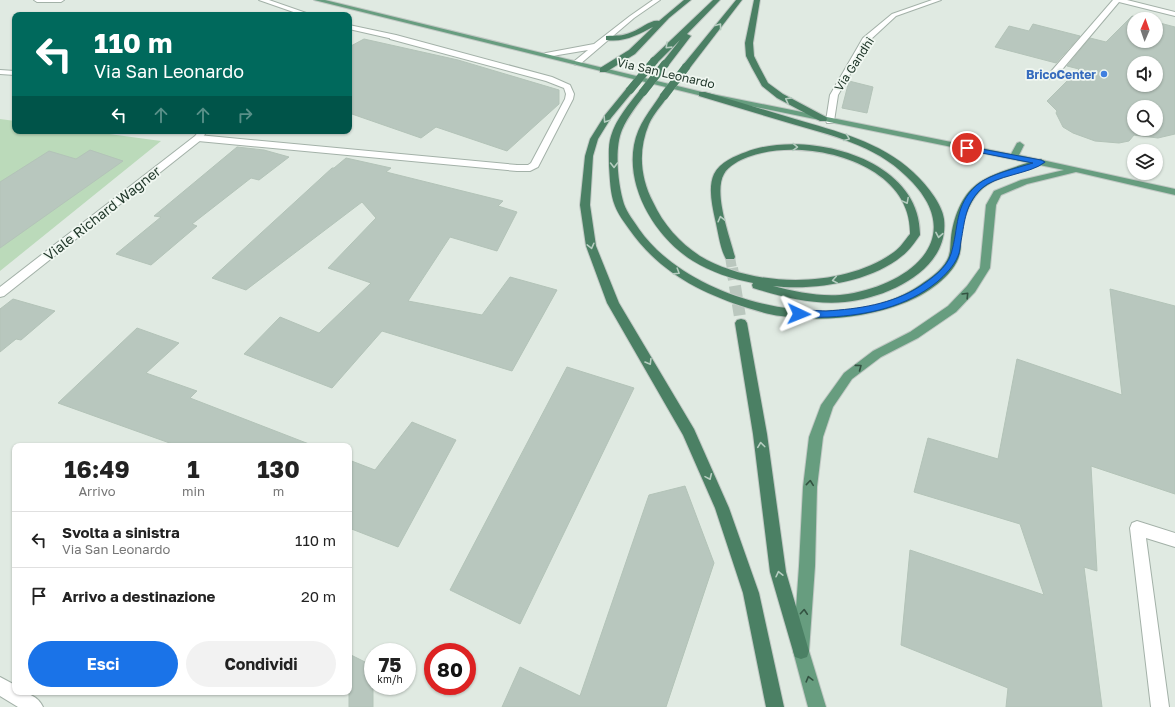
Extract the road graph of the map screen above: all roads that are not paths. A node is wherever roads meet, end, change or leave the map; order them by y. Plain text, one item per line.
1 (37, 0) edge
2 (61, 0) edge
3 (262, 0) edge
4 (317, 0) edge
5 (657, 0) edge
6 (688, 0) edge
7 (717, 0) edge
8 (739, 0) edge
9 (758, 0) edge
10 (938, 0) edge
11 (1118, 0) edge
12 (1160, 0) edge
13 (1152, 8) junction
14 (300, 12) edge
15 (1175, 14) edge
16 (704, 15) junction
17 (667, 17) junction
18 (352, 28) edge
19 (609, 38) junction
20 (600, 44) junction
21 (546, 55) junction
22 (576, 63) junction
23 (603, 70) junction
24 (0, 72) edge
25 (12, 73) edge
26 (1051, 77) dead end
27 (702, 94) junction
28 (826, 120) junction
29 (200, 134) edge
30 (1020, 145) dead end
31 (1013, 157) junction
32 (1041, 162) junction
33 (1079, 170) junction
34 (1161, 180) edge
35 (1160, 188) junction
36 (1175, 192) edge
37 (730, 257) tunnel mouth
38 (728, 273) junction
39 (0, 293) edge
40 (741, 323) tunnel mouth
41 (1175, 540) edge
42 (801, 651) junction
43 (0, 686) edge
44 (12, 693) edge
45 (15, 695) edge
46 (34, 707) edge
47 (774, 707) edge
48 (817, 707) edge
49 (1160, 707) edge

1 - 2 street
3 - 14 street
4 - 21 main road, Via San Leonardo
5 - 19 street
6 - 17 highway
7 - 16 highway
38 -> 8 highway, bridge
28 -> 9 highway
10 - 28 street, Via Gandhi
11 - 13 street
11 - 26 street
12 - 13 street
13 - 15 street
16 -> 32 highway, bridge
16 -> 47 highway, bridge
17 - 19 highway
17 - 23 highway
18 - 29 street
19 - 20 street
20 - 21 street
20 - 22 street
21 - 22 main road, Via San Leonardo
22 - 23 main road, Via San Leonardo
23 - 27 main road, Via San Leonardo
24 - 25 street
27 - 28 main road, Via San Leonardo
27 -> 38 highway
28 - 31 main road, Via San Leonardo
29 - 39 street, Viale Richard Wagner
30 - 31 main road
31 - 32 main road, Via San Leonardo
32 - 33 main road, Via San Leonardo
33 - 35 main road, Via San Leonardo
42 -> 33 main road
34 - 35 main road
35 - 36 main road, Via San Leonardo
37 -> 38 highway
42 -> 40 highway
41 - 49 street
48 -> 42 main road
43 - 44 street
45 - 46 street

